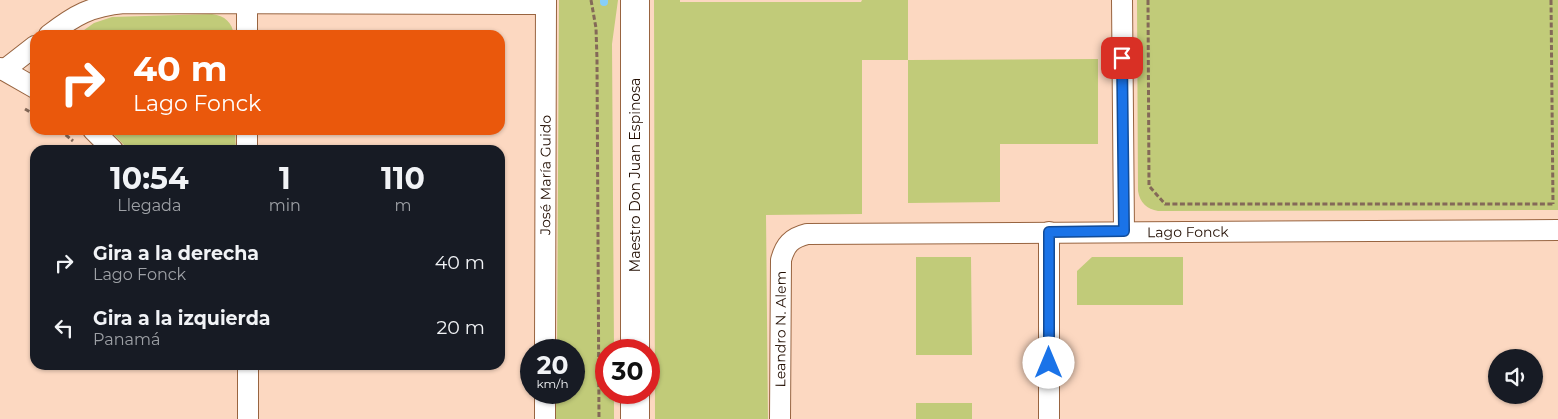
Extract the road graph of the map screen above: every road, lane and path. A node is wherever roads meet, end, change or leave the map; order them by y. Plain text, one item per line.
1 (591, 0) edge
2 (635, 0) edge
3 (1122, 0) edge
4 (1148, 0) edge
5 (1551, 0) edge
6 (247, 2) edge
7 (546, 2) edge
8 (56, 30) edge
9 (247, 30) edge
10 (30, 49) edge
11 (2, 69) edge
12 (30, 85) edge
13 (98, 135) edge
14 (108, 145) edge
15 (1165, 204) junction
16 (1553, 204) junction
17 (1164, 210) dead end
18 (1555, 220) edge
19 (1124, 231) junction
20 (1049, 232) junction
21 (789, 241) joint
22 (545, 339) edge
23 (635, 339) edge
24 (248, 370) edge
25 (545, 404) edge
26 (635, 404) edge
27 (248, 419) edge
28 (545, 419) edge
29 (599, 419) edge
30 (635, 419) edge
31 (780, 419) edge
32 (1049, 419) edge

1 - 29 path
2 - 23 main road, Maestro Don Juan Espinosa
3 - 19 street
4 - 15 path
5 - 16 path
6 - 7 street
6 - 8 street
6 - 9 street
7 - 22 street, José María Guido
10 - 11 street
11 - 12 street
13 - 14 street
15 - 16 path
15 - 17 path
16 - 18 path
18 - 19 street, Lago Fonck
19 - 20 street, Lago Fonck
20 - 21 street, Lago Fonck
20 - 32 street
21 - 31 street, Leandro N. Alem
24 - 27 street
25 - 28 street
26 - 30 main road

